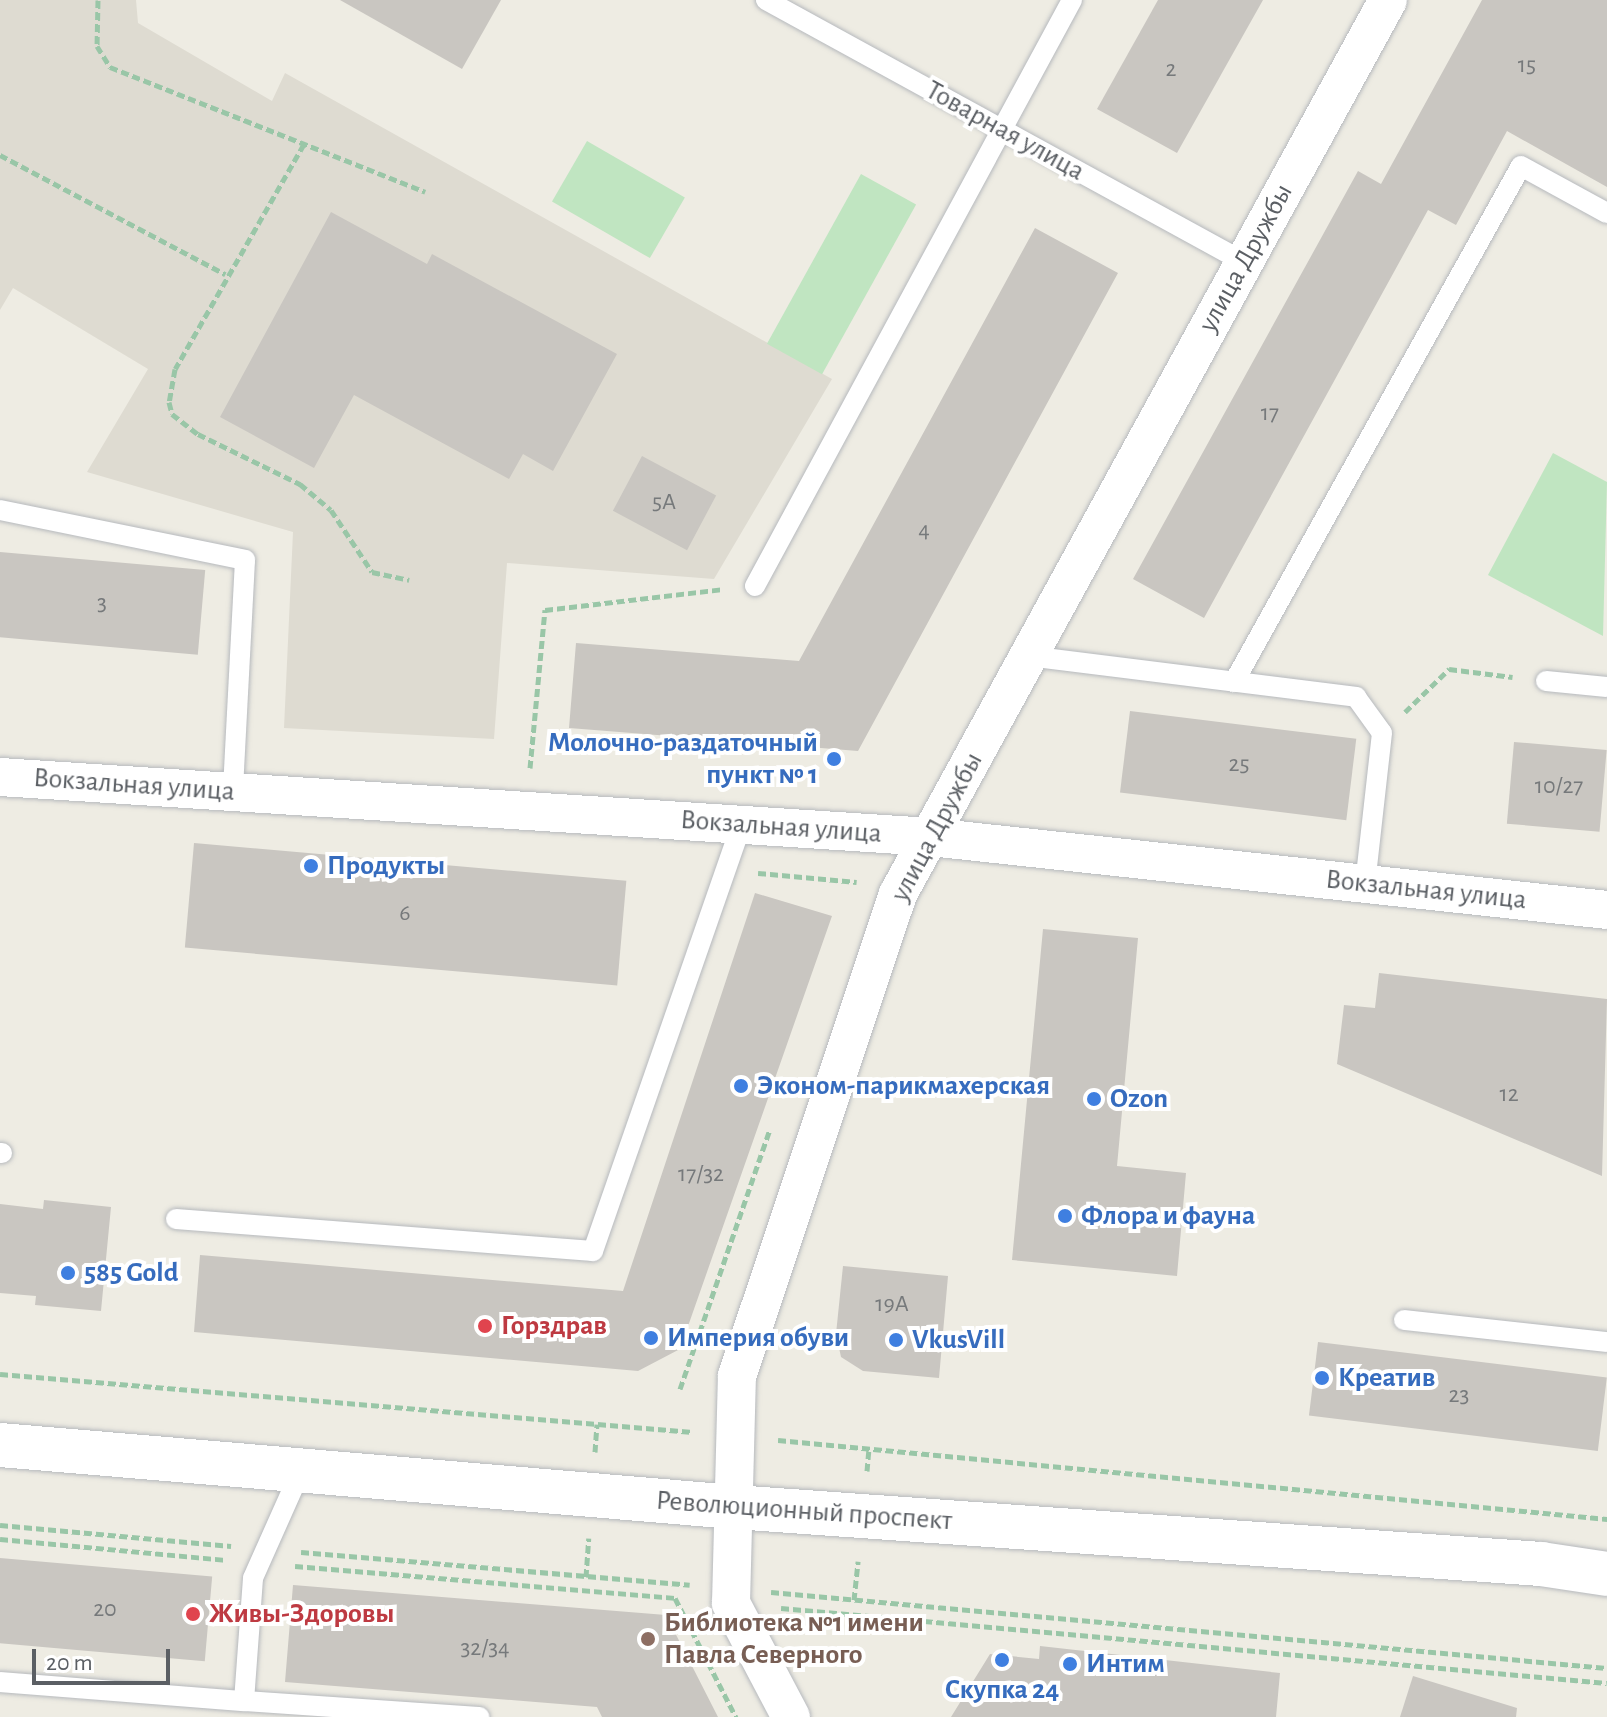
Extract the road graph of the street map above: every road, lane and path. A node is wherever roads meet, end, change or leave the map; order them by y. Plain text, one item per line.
1 (98, 0) edge
2 (766, 0) edge
3 (1072, 0) edge
4 (1388, 0) edge
5 (1002, 130) junction
6 (304, 144) junction
7 (0, 155) edge
8 (425, 192) dead end
9 (1607, 213) edge
10 (1244, 262) junction
11 (225, 274) junction
12 (0, 510) edge
13 (409, 580) dead end
14 (755, 586) joint
15 (1028, 656) junction
16 (1546, 681) joint
17 (1234, 682) junction
18 (1607, 687) edge
19 (1382, 733) junction
20 (0, 777) edge
21 (233, 791) junction
22 (526, 810) junction
23 (741, 825) junction
24 (930, 837) junction
25 (725, 870) junction
26 (1365, 884) junction
27 (852, 895) dead end
28 (1607, 910) edge
29 (774, 1120) dead end
30 (176, 1219) dead end
31 (1404, 1320) dead end
32 (1607, 1342) edge
33 (0, 1374) edge
34 (680, 1389) dead end
35 (735, 1436) junction
36 (0, 1445) edge
37 (301, 1470) junction
38 (734, 1507) junction
39 (1607, 1519) edge
40 (0, 1525) edge
41 (0, 1539) edge
42 (263, 1556) junction
43 (1607, 1574) edge
44 (732, 1589) junction
45 (780, 1608) dead end
46 (1607, 1668) edge
47 (0, 1682) edge
48 (1607, 1683) edge
49 (244, 1701) junction
50 (479, 1717) edge
51 (736, 1717) edge
52 (791, 1717) edge

1 - 6 path
2 - 5 lane, Товарная улица
3 - 5 lane
4 - 10 street, улица Дружбы
5 - 10 lane, Товарная улица
5 - 14 lane
6 - 8 path
6 - 11 path
7 - 11 path
9 - 17 lane
10 - 15 street, улица Дружбы
11 - 13 path
12 - 21 lane
14 - 22 path
15 - 17 lane
15 - 24 street, улица Дружбы
16 - 18 lane
16 - 19 path
17 - 19 lane
19 - 26 lane
20 - 21 street, Вокзальная улица
21 - 22 street, Вокзальная улица
22 - 23 street, Вокзальная улица
23 - 24 street, Вокзальная улица
23 - 25 lane
24 - 26 street, Вокзальная улица
24 - 35 street, улица Дружбы
25 - 27 path
25 - 30 lane
26 - 28 street, Вокзальная улица
29 - 34 path
31 - 32 lane
33 - 35 path
35 - 38 street, улица Дружбы
35 - 39 path
36 - 37 street, Революционный проспект
37 - 38 street, Революционный проспект
37 - 42 lane
38 - 43 street, Революционный проспект
38 - 44 street, улица Дружбы
40 - 42 path
41 - 42 path
42 - 44 path
42 - 49 lane
42 - 51 path
44 - 46 path
44 - 52 street, улица Дружбы
45 - 48 path
47 - 49 lane
49 - 50 lane

